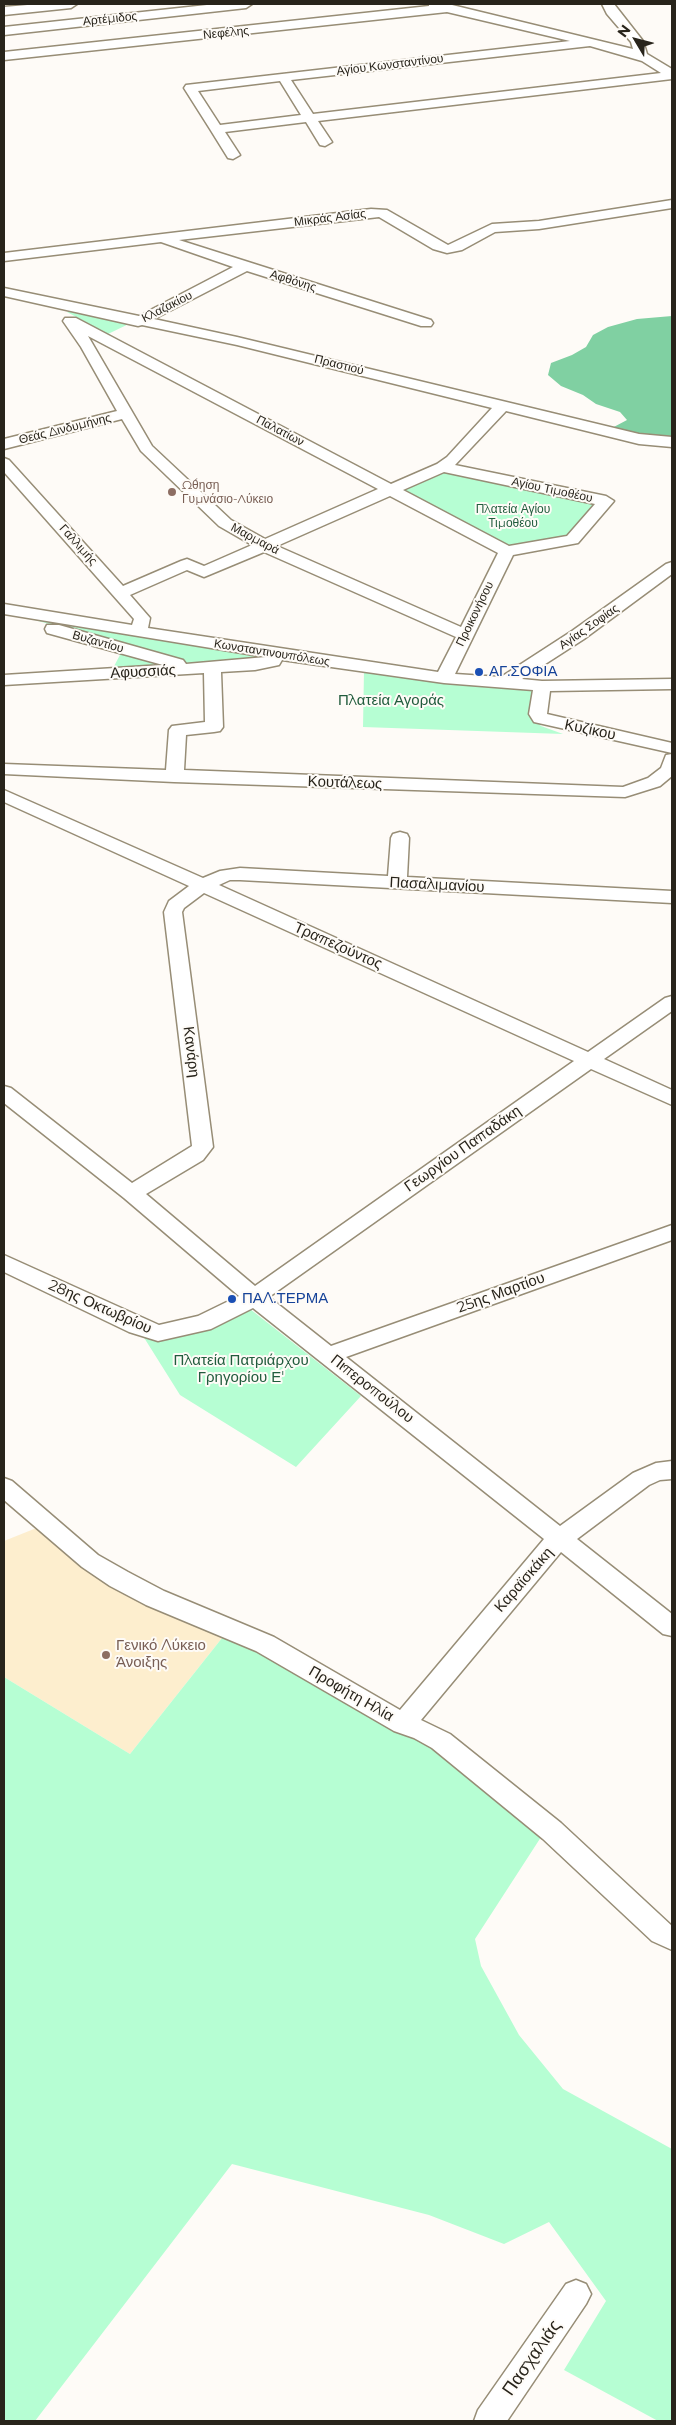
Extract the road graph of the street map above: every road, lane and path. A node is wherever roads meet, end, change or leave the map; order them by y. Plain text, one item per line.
1 (71, 4) edge
2 (246, 4) edge
3 (430, 4) edge
4 (608, 4) edge
5 (448, 8) junction
6 (4, 11) edge
7 (4, 31) edge
8 (590, 42) junction
9 (641, 55) junction
10 (4, 56) edge
11 (672, 74) edge
12 (283, 77) junction
13 (309, 118) junction
14 (216, 129) junction
15 (325, 142) dead end
16 (233, 155) dead end
17 (672, 204) edge
18 (182, 241) junction
19 (4, 257) edge
20 (245, 266) junction
21 (4, 292) edge
22 (63, 304) junction
23 (142, 320) junction
24 (70, 321) junction
25 (426, 323) dead end
26 (105, 338) junction
27 (88, 346) junction
28 (503, 405) junction
29 (126, 413) junction
30 (672, 442) edge
31 (4, 444) edge
32 (4, 463) edge
33 (442, 467) junction
34 (392, 490) junction
35 (265, 546) junction
36 (507, 551) junction
37 (672, 567) edge
38 (121, 593) junction
39 (4, 609) edge
40 (4, 616) edge
41 (138, 631) junction
42 (465, 635) junction
43 (118, 647) junction
44 (276, 654) junction
45 (212, 668) junction
46 (192, 669) junction
47 (107, 674) junction
48 (444, 678) junction
49 (4, 680) edge
50 (504, 683) junction
51 (672, 684) edge
52 (542, 686) junction
53 (672, 748) edge
54 (672, 759) edge
55 (4, 769) edge
56 (174, 777) junction
57 (4, 795) edge
58 (400, 838) dead end
59 (397, 883) junction
60 (203, 885) junction
61 (672, 897) edge
62 (672, 1002) edge
63 (589, 1060) junction
64 (4, 1093) edge
65 (672, 1098) edge
66 (130, 1193) junction
67 (672, 1232) edge
68 (4, 1263) edge
69 (254, 1297) junction
70 (329, 1355) junction
71 (672, 1470) edge
72 (4, 1487) edge
73 (561, 1538) junction
74 (672, 1627) edge
75 (403, 1724) junction
76 (672, 1939) edge
77 (576, 2294) dead end
78 (489, 2421) edge

1 - 6 street
2 - 7 street, Αρτέμιδος
3 - 5 street
4 - 9 street
5 - 8 street
5 - 10 street, Νεφέλης
8 - 9 street
8 - 12 street, Αγίου Κωνσταντίνου
9 - 11 street
11 - 13 street
12 - 13 street
12 - 14 street, Αγίου Κωνσταντίνου
13 - 14 street
13 - 15 street
14 - 16 street
17 - 18 street, Μικράς Ασίας
18 - 19 street, Αφθόνης
18 - 20 street, Αφθόνης
20 - 23 street, Κλαζακίου
20 - 25 street, Αφθόνης
21 - 22 street, Πραστιού
22 - 23 street, Πραστιού
22 - 24 street
23 - 26 street, Κλαζακίου
23 - 28 street, Πραστιού
24 - 26 street, Παλατίων
24 - 27 street, Μαρμαρά
26 - 27 street, Κλαζακίου
26 - 34 street, Παλατίων
27 - 29 street, Μαρμαρά
28 - 30 street, Πραστιού
28 - 33 street
29 - 31 street, Θεάς Δινδυμήνης
29 - 35 street, Μαρμαρά
32 - 38 street, Γαλλιμής
33 - 34 street
33 - 36 street, Αγίου Τιμοθέου
34 - 35 street
34 - 36 street, Παλατίων
35 - 38 street
35 - 42 street, Μαρμαρά
36 - 42 street, Προικονήσου
37 - 50 street, Αγίας Σοφίας
38 - 41 street, Γαλλιμής
39 - 41 street, Κωνσταντινουπόλεως
40 - 43 street, Βυζαντίου
41 - 44 street, Κωνσταντινουπόλεως
42 - 48 street, Προικονήσου
43 - 46 street, Βυζαντίου
43 - 47 street
44 - 45 street, Αφυσσιάς
44 - 48 street, Κωνσταντινουπόλεως
45 - 46 street, Αφυσσιάς
45 - 56 street
46 - 47 street, Αφυσσιάς
47 - 49 street, Αφυσσιάς
48 - 50 street, Κωνσταντινουπόλεως
50 - 52 street, Κωνσταντινουπόλεως
51 - 52 street, Κωνσταντινουπόλεως
52 - 53 street, Κυζίκου
54 - 56 street, Κουτάλεως
55 - 56 street, Κουτάλεως
57 - 60 street, Τραπεζούντος
58 - 59 street
59 - 60 street, Πασαλιμανίου
59 - 61 street, Πασαλιμανίου
60 - 63 street, Τραπεζούντος
60 - 66 street, Κανάρη
62 - 63 street, Γεωργίου Παπαδάκη
63 - 65 street, Τραπεζούντος
63 - 69 street, Γεωργίου Παπαδάκη
64 - 66 street, Πιπεροπούλου
66 - 69 street, Πιπεροπούλου
67 - 70 street, 25ης Μαρτίου
68 - 69 street, 28ης Οκτωβρίου
69 - 70 street, Πιπεροπούλου
70 - 73 street, Πιπεροπούλου
71 - 73 street, Καραϊσκάκη
72 - 75 street, Προφήτη Ηλία
73 - 74 street, Πιπεροπούλου
73 - 75 street, Καραϊσκάκη
75 - 76 street, Προφήτη Ηλία
77 - 78 street, Πασχαλιάς

